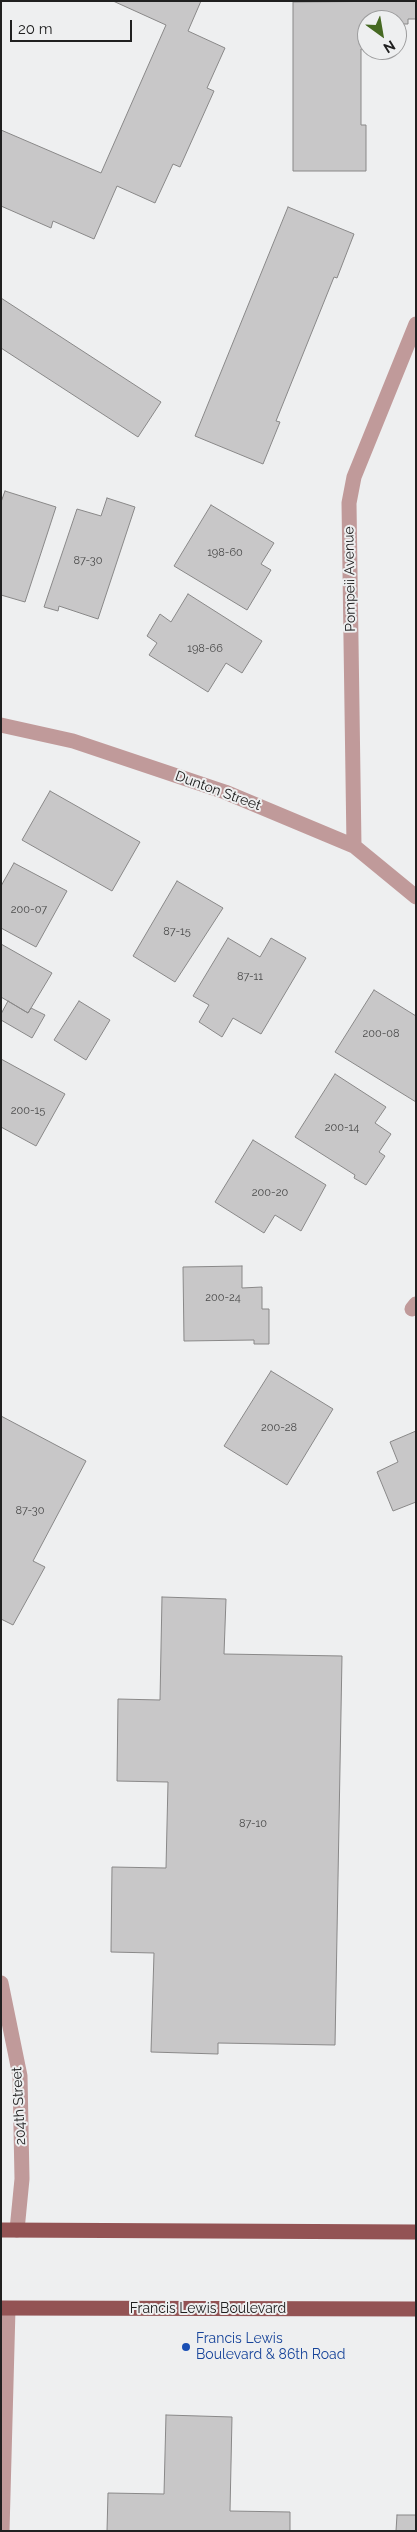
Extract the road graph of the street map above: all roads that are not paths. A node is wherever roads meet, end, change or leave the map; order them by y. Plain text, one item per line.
1 (416, 324) edge
2 (2, 726) edge
3 (354, 846) junction
4 (416, 897) edge
5 (1, 1983) edge
6 (1, 2230) edge
7 (17, 2230) junction
8 (416, 2232) edge
9 (5, 2308) edge
10 (416, 2309) edge
11 (2, 2531) edge

1 - 3 street, Pompeii Avenue
2 - 3 street, Dunton Street
3 - 4 street, Dunton Street
5 - 7 street, 204th Street
6 - 7 main road
7 - 8 main road
9 - 10 main road, Francis Lewis Boulevard
9 - 11 street

